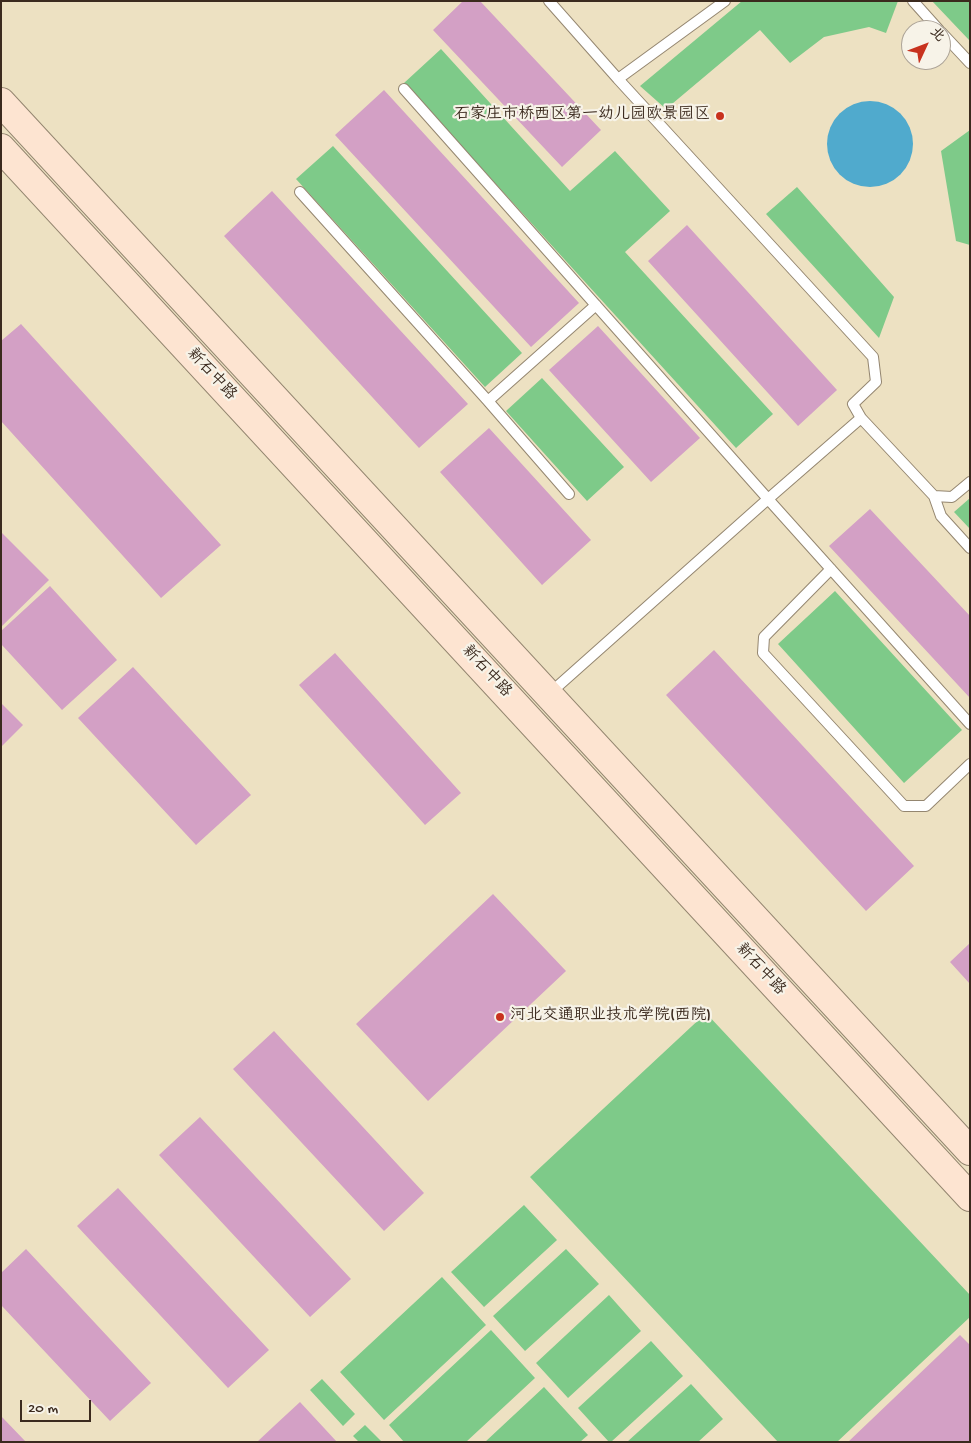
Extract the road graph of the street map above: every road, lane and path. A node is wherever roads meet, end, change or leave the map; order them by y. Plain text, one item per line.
1 (549, 1) edge
2 (724, 1) edge
3 (913, 1) edge
4 (930, 20) edge
5 (951, 43) edge
6 (970, 63) edge
7 (618, 79) junction
8 (404, 90) dead end
9 (1, 102) edge
10 (1, 148) edge
11 (300, 192) dead end
12 (596, 305) junction
13 (488, 401) junction
14 (861, 418) junction
15 (970, 482) edge
16 (569, 494) dead end
17 (934, 496) junction
18 (768, 499) junction
19 (970, 548) edge
20 (831, 569) junction
21 (548, 695) junction
22 (970, 724) edge
23 (970, 764) edge
24 (970, 1151) edge
25 (970, 1197) edge

1 - 7 lane
2 - 7 lane
3 - 4 lane
5 - 6 lane
7 - 14 lane
8 - 12 lane
9 - 21 main road, 新石中路
10 - 25 main road, 新石中路
11 - 13 lane
12 - 13 lane
12 - 18 lane
13 - 16 lane
14 - 17 lane
14 - 18 lane
15 - 17 lane
17 - 19 lane
18 - 20 lane
18 - 21 lane
20 - 22 lane
20 - 23 lane
21 - 24 main road, 新石中路

